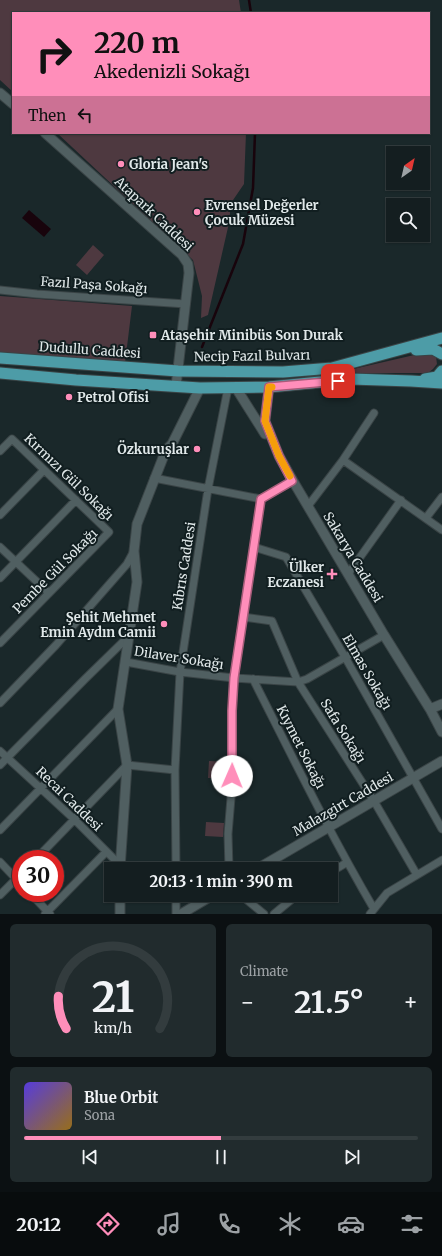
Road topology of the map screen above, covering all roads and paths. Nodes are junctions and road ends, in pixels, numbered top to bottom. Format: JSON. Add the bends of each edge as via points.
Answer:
{"nodes":[{"id":1,"x":0,"y":93,"type":"edge"},
{"id":2,"x":12,"y":103,"type":"edge"},
{"id":3,"x":47,"y":134,"type":"edge"},
{"id":4,"x":0,"y":290,"type":"edge"},
{"id":5,"x":186,"y":304,"type":"junction"},
{"id":6,"x":442,"y":338,"type":"edge"},
{"id":7,"x":397,"y":351,"type":"junction"},
{"id":8,"x":442,"y":354,"type":"edge"},
{"id":9,"x":0,"y":358,"type":"edge"},
{"id":10,"x":178,"y":371,"type":"junction"},
{"id":11,"x":442,"y":371,"type":"edge"},
{"id":12,"x":0,"y":373,"type":"edge"},
{"id":13,"x":411,"y":381,"type":"junction"},
{"id":14,"x":442,"y":383,"type":"edge"},
{"id":15,"x":176,"y":386,"type":"junction"},
{"id":16,"x":269,"y":387,"type":"junction"},
{"id":17,"x":200,"y":388,"type":"junction"},
{"id":18,"x":232,"y":388,"type":"junction"},
{"id":19,"x":374,"y":413,"type":"dead end"},
{"id":20,"x":0,"y":451,"type":"edge"},
{"id":21,"x":279,"y":456,"type":"junction"},
{"id":22,"x":343,"y":460,"type":"junction"},
{"id":23,"x":44,"y":470,"type":"junction"},
{"id":24,"x":154,"y":478,"type":"junction"},
{"id":25,"x":292,"y":481,"type":"junction"},
{"id":26,"x":208,"y":489,"type":"junction"},
{"id":27,"x":442,"y":497,"type":"edge"},
{"id":28,"x":261,"y":499,"type":"junction"},
{"id":29,"x":76,"y":500,"type":"junction"},
{"id":30,"x":401,"y":500,"type":"junction"},
{"id":31,"x":308,"y":506,"type":"junction"},
{"id":32,"x":0,"y":515,"type":"edge"},
{"id":33,"x":426,"y":518,"type":"junction"},
{"id":34,"x":442,"y":530,"type":"edge"},
{"id":35,"x":109,"y":532,"type":"joint"},
{"id":36,"x":0,"y":547,"type":"edge"},
{"id":37,"x":254,"y":547,"type":"junction"},
{"id":38,"x":134,"y":551,"type":"junction"},
{"id":39,"x":16,"y":562,"type":"junction"},
{"id":40,"x":348,"y":574,"type":"junction"},
{"id":41,"x":0,"y":578,"type":"edge"},
{"id":42,"x":49,"y":593,"type":"junction"},
{"id":43,"x":243,"y":617,"type":"junction"},
{"id":44,"x":384,"y":635,"type":"junction"},
{"id":45,"x":129,"y":636,"type":"junction"},
{"id":46,"x":0,"y":643,"type":"edge"},
{"id":47,"x":345,"y":657,"type":"junction"},
{"id":48,"x":126,"y":662,"type":"junction"},
{"id":49,"x":180,"y":672,"type":"junction"},
{"id":50,"x":234,"y":678,"type":"junction"},
{"id":51,"x":253,"y":679,"type":"junction"},
{"id":52,"x":298,"y":682,"type":"junction"},
{"id":53,"x":0,"y":703,"type":"edge"},
{"id":54,"x":442,"y":704,"type":"edge"},
{"id":55,"x":118,"y":709,"type":"junction"},
{"id":56,"x":430,"y":709,"type":"junction"},
{"id":57,"x":438,"y":717,"type":"edge"},
{"id":58,"x":442,"y":732,"type":"edge"},
{"id":59,"x":0,"y":751,"type":"edge"},
{"id":60,"x":7,"y":758,"type":"junction"},
{"id":61,"x":442,"y":761,"type":"edge"},
{"id":62,"x":127,"y":765,"type":"junction"},
{"id":63,"x":0,"y":766,"type":"edge"},
{"id":64,"x":176,"y":770,"type":"junction"},
{"id":65,"x":414,"y":778,"type":"junction"},
{"id":66,"x":40,"y":788,"type":"junction"},
{"id":67,"x":374,"y":801,"type":"junction"},
{"id":68,"x":75,"y":820,"type":"junction"},
{"id":69,"x":328,"y":828,"type":"junction"},
{"id":70,"x":442,"y":829,"type":"edge"},
{"id":71,"x":0,"y":830,"type":"edge"},
{"id":72,"x":45,"y":850,"type":"edge"},
{"id":73,"x":106,"y":852,"type":"junction"},
{"id":74,"x":442,"y":860,"type":"edge"},
{"id":75,"x":0,"y":862,"type":"edge"},
{"id":76,"x":115,"y":862,"type":"edge"},
{"id":77,"x":120,"y":862,"type":"edge"},
{"id":78,"x":176,"y":862,"type":"edge"},
{"id":79,"x":229,"y":862,"type":"edge"},
{"id":80,"x":269,"y":862,"type":"edge"},
{"id":81,"x":346,"y":863,"type":"junction"},
{"id":82,"x":338,"y":868,"type":"edge"},
{"id":83,"x":12,"y":873,"type":"edge"},
{"id":84,"x":417,"y":875,"type":"junction"},
{"id":85,"x":12,"y":885,"type":"edge"},
{"id":86,"x":0,"y":895,"type":"edge"},
{"id":87,"x":38,"y":902,"type":"edge"},
{"id":88,"x":120,"y":902,"type":"edge"},
{"id":89,"x":176,"y":902,"type":"edge"},
{"id":90,"x":201,"y":902,"type":"edge"},
{"id":91,"x":249,"y":902,"type":"edge"},
{"id":92,"x":288,"y":902,"type":"edge"},
{"id":93,"x":372,"y":912,"type":"edge"},
{"id":94,"x":48,"y":913,"type":"edge"},
{"id":95,"x":120,"y":914,"type":"edge"},
{"id":96,"x":176,"y":914,"type":"edge"},
{"id":97,"x":181,"y":914,"type":"edge"},
{"id":98,"x":264,"y":914,"type":"edge"},
{"id":99,"x":274,"y":914,"type":"edge"}],
"edges":[{"from":1,"to":2,"type":"street"},
{"from":3,"to":5,"type":"street","name":"Atapark Caddesi","via":[[182,255],[188,264],[189,273]]},
{"from":4,"to":5,"type":"street","name":"Fazıl Paşa Sokağı"},
{"from":5,"to":10,"type":"street","name":"Atapark Caddesi"},
{"from":6,"to":7,"type":"main road","name":"Necip Fazıl Bulvarı"},
{"from":7,"to":8,"type":"main road","via":[[433,349]]},
{"from":7,"to":10,"type":"main road","name":"Necip Fazıl Bulvarı","via":[[332,368],[283,372]]},
{"from":9,"to":10,"type":"main road","name":"Dudullu Caddesi"},
{"from":10,"to":15,"type":"street","name":"Atapark Caddesi"},
{"from":11,"to":13,"type":"main road","via":[[437,377]]},
{"from":12,"to":15,"type":"main road"},
{"from":13,"to":14,"type":"main road"},
{"from":13,"to":16,"type":"main road","via":[[351,379]]},
{"from":15,"to":17,"type":"main road"},
{"from":16,"to":18,"type":"main road"},
{"from":16,"to":21,"type":"street","name":"Sakarya Caddesi","via":[[265,421]]},
{"from":17,"to":18,"type":"main road"},
{"from":17,"to":24,"type":"street","via":[[172,444],[166,450]]},
{"from":18,"to":21,"type":"street"},
{"from":18,"to":26,"type":"street","name":"Kıbrıs Caddesi"},
{"from":19,"to":22,"type":"street"},
{"from":20,"to":23,"type":"street","name":"Kırmızı Gül Sokağı","via":[[12,439]]},
{"from":21,"to":25,"type":"street","name":"Sakarya Caddesi"},
{"from":22,"to":30,"type":"street"},
{"from":22,"to":31,"type":"street"},
{"from":23,"to":29,"type":"street","name":"Kırmızı Gül Sokağı"},
{"from":23,"to":32,"type":"street"},
{"from":24,"to":26,"type":"street"},
{"from":24,"to":38,"type":"street","via":[[137,524]]},
{"from":25,"to":28,"type":"street"},
{"from":25,"to":31,"type":"street","name":"Sakarya Caddesi"},
{"from":26,"to":28,"type":"street"},
{"from":26,"to":49,"type":"street","name":"Kıbrıs Caddesi"},
{"from":27,"to":33,"type":"street"},
{"from":28,"to":37,"type":"street"},
{"from":29,"to":35,"type":"street","name":"Kırmızı Gül Sokağı"},
{"from":29,"to":39,"type":"street"},
{"from":30,"to":33,"type":"street"},
{"from":30,"to":40,"type":"street"},
{"from":31,"to":40,"type":"street","name":"Sakarya Caddesi"},
{"from":33,"to":34,"type":"street"},
{"from":35,"to":42,"type":"street","name":"Pembe Gül Sokağı"},
{"from":36,"to":39,"type":"street"},
{"from":37,"to":43,"type":"street"},
{"from":37,"to":47,"type":"street","name":"Elmas Sokağı","via":[[286,557]]},
{"from":38,"to":45,"type":"street","via":[[137,582]]},
{"from":38,"to":53,"type":"street","via":[[127,564],[56,645]]},
{"from":39,"to":41,"type":"street"},
{"from":39,"to":42,"type":"street"},
{"from":40,"to":44,"type":"street","name":"Sakarya Caddesi"},
{"from":42,"to":46,"type":"street","name":"Pembe Gül Sokağı"},
{"from":43,"to":50,"type":"street"},
{"from":43,"to":52,"type":"street","name":"Safa Sokağı","via":[[272,621]]},
{"from":44,"to":47,"type":"street","name":"Dilaver Sokağı"},
{"from":44,"to":56,"type":"street","name":"Sakarya Caddesi"},
{"from":45,"to":48,"type":"street"},
{"from":45,"to":60,"type":"street","name":"Dilaver Sokağı"},
{"from":47,"to":52,"type":"street","name":"Dilaver Sokağı"},
{"from":47,"to":65,"type":"street","name":"Elmas Sokağı"},
{"from":48,"to":49,"type":"street","name":"Dilaver Sokağı"},
{"from":48,"to":55,"type":"street"},
{"from":49,"to":50,"type":"street","name":"Dilaver Sokağı"},
{"from":49,"to":64,"type":"street","name":"Kıbrıs Caddesi"},
{"from":50,"to":51,"type":"street","name":"Dilaver Sokağı"},
{"from":50,"to":79,"type":"street"},
{"from":51,"to":52,"type":"street","name":"Dilaver Sokağı"},
{"from":51,"to":69,"type":"street","name":"Kıymet Sokağı"},
{"from":52,"to":67,"type":"street","name":"Safa Sokağı"},
{"from":54,"to":56,"type":"street"},
{"from":55,"to":62,"type":"street"},
{"from":55,"to":66,"type":"street"},
{"from":56,"to":57,"type":"street","name":"Sakarya Caddesi"},
{"from":57,"to":58,"type":"street","name":"Sakarya Caddesi"},
{"from":59,"to":60,"type":"street","name":"Recai Caddesi"},
{"from":60,"to":63,"type":"street","name":"Dilaver Sokağı"},
{"from":60,"to":66,"type":"street","name":"Recai Caddesi"},
{"from":61,"to":65,"type":"street","name":"Malazgirt Caddesi"},
{"from":62,"to":64,"type":"street"},
{"from":62,"to":68,"type":"street"},
{"from":62,"to":77,"type":"street"},
{"from":64,"to":78,"type":"street","name":"Kıbrıs Caddesi"},
{"from":65,"to":67,"type":"street","name":"Malazgirt Caddesi"},
{"from":65,"to":70,"type":"street","name":"Elmas Sokağı"},
{"from":66,"to":68,"type":"street","name":"Recai Caddesi"},
{"from":66,"to":71,"type":"street"},
{"from":67,"to":69,"type":"street","name":"Malazgirt Caddesi"},
{"from":67,"to":84,"type":"street","name":"Safa Sokağı"},
{"from":68,"to":72,"type":"street"},
{"from":68,"to":73,"type":"street","name":"Recai Caddesi"},
{"from":69,"to":80,"type":"street","name":"Malazgirt Caddesi"},
{"from":69,"to":81,"type":"street","name":"Kıymet Sokağı"},
{"from":73,"to":76,"type":"street","name":"Recai Caddesi"},
{"from":73,"to":94,"type":"street"},
{"from":74,"to":84,"type":"street"},
{"from":75,"to":83,"type":"street"},
{"from":81,"to":82,"type":"street"},
{"from":81,"to":93,"type":"street","name":"Kıymet Sokağı"},
{"from":84,"to":93,"type":"street","via":[[388,894]]},
{"from":85,"to":86,"type":"street"},
{"from":87,"to":94,"type":"street"},
{"from":88,"to":95,"type":"street"},
{"from":89,"to":96,"type":"street"},
{"from":90,"to":97,"type":"street"},
{"from":91,"to":98,"type":"street"},
{"from":92,"to":99,"type":"street"}]}
